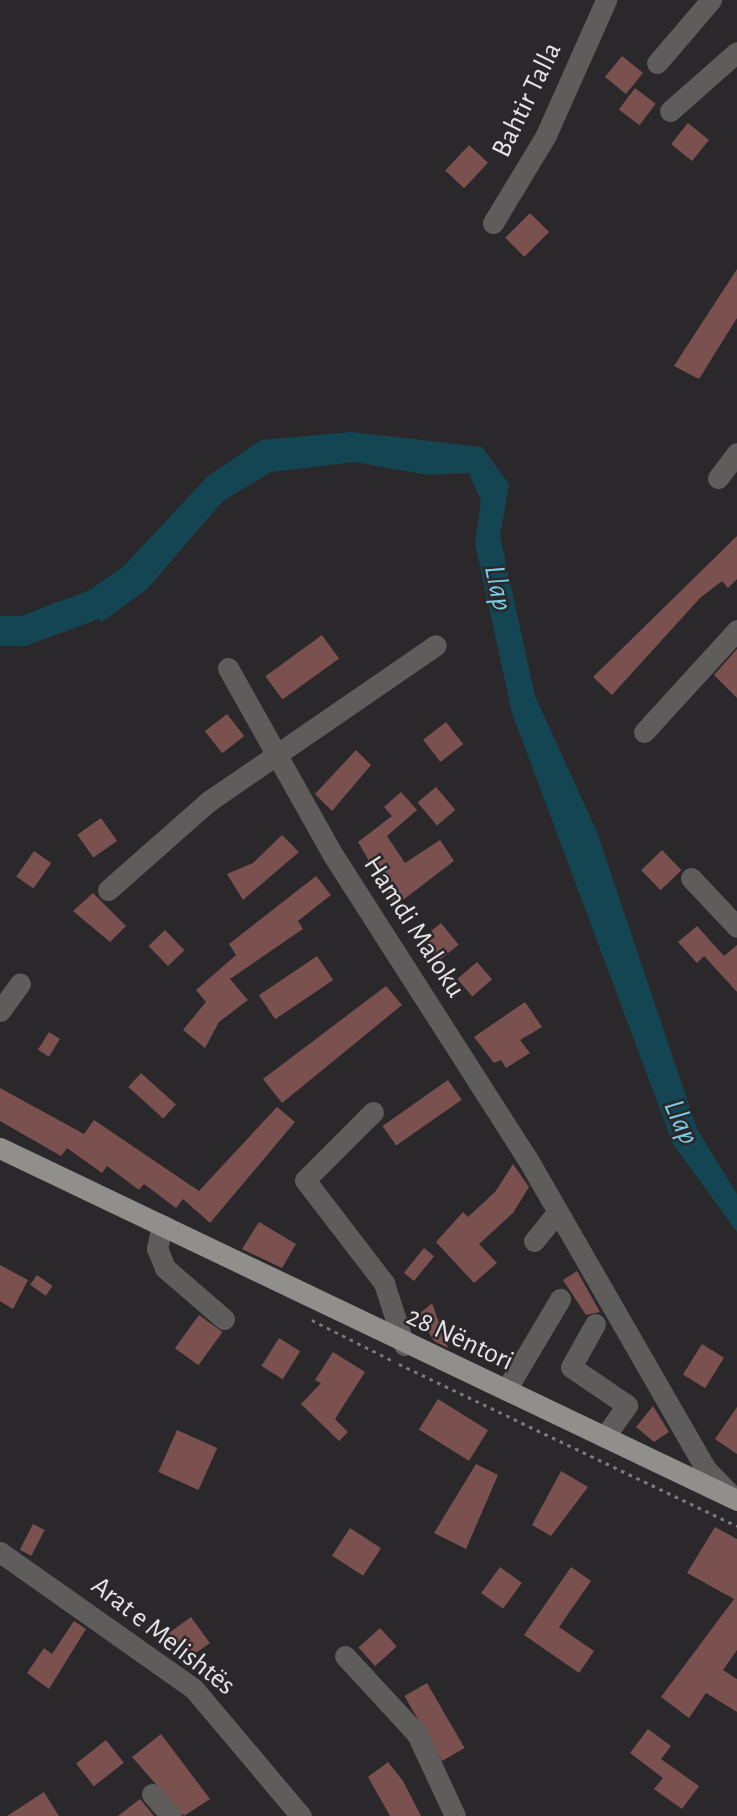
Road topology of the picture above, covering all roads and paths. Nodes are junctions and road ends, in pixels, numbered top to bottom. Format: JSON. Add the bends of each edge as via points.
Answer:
{"nodes":[{"id":1,"x":606,"y":0,"type":"edge"},
{"id":2,"x":711,"y":0,"type":"edge"},
{"id":3,"x":737,"y":52,"type":"edge"},
{"id":4,"x":657,"y":63,"type":"dead end"},
{"id":5,"x":670,"y":111,"type":"dead end"},
{"id":6,"x":493,"y":223,"type":"dead end"},
{"id":7,"x":737,"y":453,"type":"edge"},
{"id":8,"x":719,"y":478,"type":"dead end"},
{"id":9,"x":737,"y":630,"type":"edge"},
{"id":10,"x":436,"y":645,"type":"dead end"},
{"id":11,"x":228,"y":668,"type":"dead end"},
{"id":12,"x":644,"y":732,"type":"dead end"},
{"id":13,"x":276,"y":754,"type":"junction"},
{"id":14,"x":691,"y":878,"type":"dead end"},
{"id":15,"x":108,"y":890,"type":"dead end"},
{"id":16,"x":737,"y":927,"type":"edge"},
{"id":17,"x":20,"y":983,"type":"dead end"},
{"id":18,"x":0,"y":1012,"type":"edge"},
{"id":19,"x":373,"y":1112,"type":"dead end"},
{"id":20,"x":0,"y":1148,"type":"edge"},
{"id":21,"x":555,"y":1215,"type":"junction"},
{"id":22,"x":162,"y":1225,"type":"junction"},
{"id":23,"x":534,"y":1241,"type":"dead end"},
{"id":24,"x":560,"y":1299,"type":"dead end"},
{"id":25,"x":307,"y":1317,"type":"dead end"},
{"id":26,"x":225,"y":1319,"type":"dead end"},
{"id":27,"x":595,"y":1324,"type":"dead end"},
{"id":28,"x":404,"y":1345,"type":"junction"},
{"id":29,"x":506,"y":1391,"type":"junction"},
{"id":30,"x":605,"y":1437,"type":"junction"},
{"id":31,"x":737,"y":1500,"type":"edge"},
{"id":32,"x":737,"y":1526,"type":"edge"},
{"id":33,"x":0,"y":1552,"type":"edge"},
{"id":34,"x":345,"y":1656,"type":"dead end"},
{"id":35,"x":152,"y":1794,"type":"dead end"},
{"id":36,"x":171,"y":1816,"type":"edge"},
{"id":37,"x":301,"y":1816,"type":"edge"},
{"id":38,"x":455,"y":1816,"type":"edge"}],
"edges":[{"from":1,"to":6,"type":"street","name":"Bahtir Talla","via":[[546,135]]},
{"from":2,"to":4,"type":"street"},
{"from":3,"to":5,"type":"street"},
{"from":7,"to":8,"type":"street"},
{"from":9,"to":12,"type":"street"},
{"from":10,"to":13,"type":"street"},
{"from":11,"to":13,"type":"street","name":"Hamdi Maloku"},
{"from":13,"to":15,"type":"street","via":[[209,802]]},
{"from":13,"to":21,"type":"street","name":"Hamdi Maloku","via":[[332,855],[527,1158]]},
{"from":14,"to":16,"type":"street"},
{"from":17,"to":18,"type":"street"},
{"from":19,"to":28,"type":"street","via":[[304,1180],[384,1283]]},
{"from":20,"to":22,"type":"main road","name":"28 Nëntori"},
{"from":21,"to":23,"type":"street"},
{"from":21,"to":31,"type":"street","name":"Hamdi Maloku","via":[[705,1468]]},
{"from":22,"to":26,"type":"street","via":[[157,1248],[165,1268]]},
{"from":22,"to":28,"type":"main road","name":"28 Nëntori"},
{"from":24,"to":29,"type":"street"},
{"from":25,"to":32,"type":"path"},
{"from":27,"to":30,"type":"street","via":[[571,1367],[627,1405]]},
{"from":28,"to":29,"type":"main road","name":"28 Nëntori"},
{"from":29,"to":30,"type":"main road","name":"28 Nëntori"},
{"from":30,"to":31,"type":"main road","name":"28 Nëntori"},
{"from":33,"to":37,"type":"street","name":"Arat e Melishtës","via":[[194,1689]]},
{"from":34,"to":38,"type":"street","via":[[417,1734]]},
{"from":35,"to":36,"type":"street"}]}
